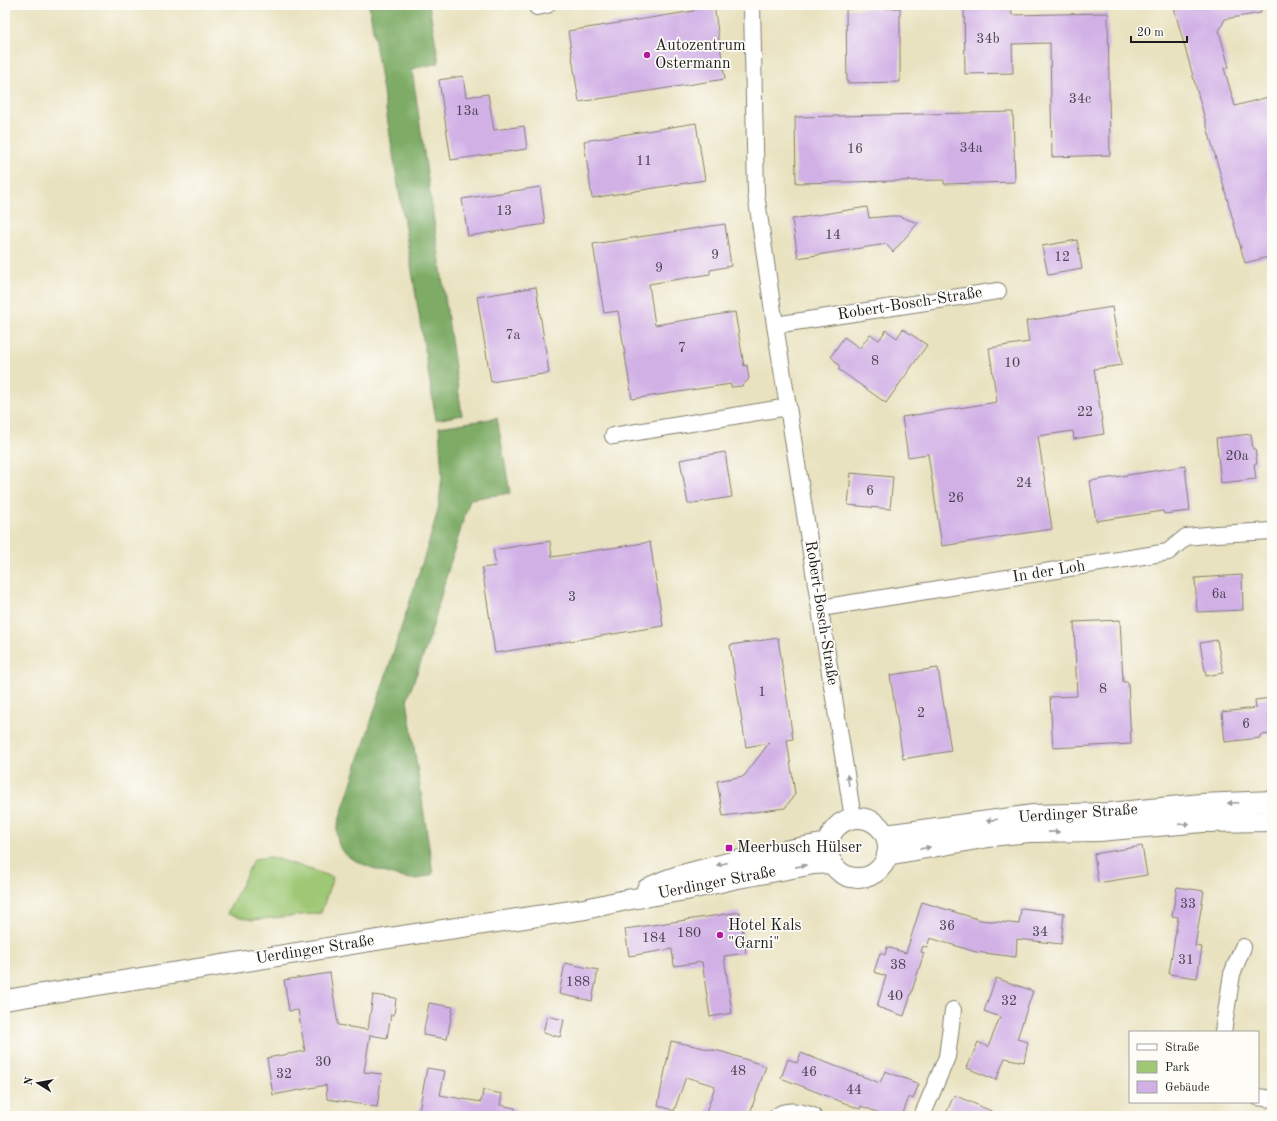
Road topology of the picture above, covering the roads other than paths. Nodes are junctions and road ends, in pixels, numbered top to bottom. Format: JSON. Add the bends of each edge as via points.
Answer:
{"nodes":[{"id":1,"x":752,"y":5,"type":"edge"},
{"id":2,"x":998,"y":291,"type":"dead end"},
{"id":3,"x":775,"y":325,"type":"junction"},
{"id":4,"x":788,"y":407,"type":"junction"},
{"id":5,"x":613,"y":436,"type":"dead end"},
{"id":6,"x":1272,"y":531,"type":"edge"},
{"id":7,"x":821,"y":608,"type":"junction"},
{"id":8,"x":1272,"y":801,"type":"edge"},
{"id":9,"x":854,"y":818,"type":"junction"},
{"id":10,"x":1272,"y":821,"type":"edge"},
{"id":11,"x":885,"y":835,"type":"junction"},
{"id":12,"x":828,"y":843,"type":"junction"},
{"id":13,"x":887,"y":855,"type":"junction"},
{"id":14,"x":832,"y":863,"type":"junction"},
{"id":15,"x":626,"y":900,"type":"junction"},
{"id":16,"x":1242,"y":947,"type":"dead end"},
{"id":17,"x":5,"y":1000,"type":"edge"},
{"id":18,"x":953,"y":1010,"type":"dead end"},
{"id":19,"x":1223,"y":1031,"type":"edge"},
{"id":20,"x":1259,"y":1097,"type":"edge"},
{"id":21,"x":1272,"y":1099,"type":"edge"},
{"id":22,"x":777,"y":1116,"type":"edge"},
{"id":23,"x":813,"y":1116,"type":"edge"},
{"id":24,"x":922,"y":1116,"type":"edge"}],
"edges":[{"from":1,"to":3,"type":"street","name":"Robert-Bosch-Straße","via":[[756,194]]},
{"from":2,"to":3,"type":"street","name":"Robert-Bosch-Straße"},
{"from":3,"to":4,"type":"street","name":"Robert-Bosch-Straße"},
{"from":4,"to":5,"type":"street"},
{"from":4,"to":7,"type":"street","name":"Robert-Bosch-Straße"},
{"from":6,"to":7,"type":"street","name":"In der Loh","via":[[1186,537],[1168,552]]},
{"from":9,"to":7,"type":"street","name":"Robert-Bosch-Straße","one_way":true},
{"from":8,"to":11,"type":"street","name":"Uerdinger Straße","one_way":true,"via":[[1201,804],[1110,813],[1033,815]]},
{"from":9,"to":11,"type":"street","via":[[872,821]]},
{"from":9,"to":12,"type":"street","via":[[842,823],[833,831]]},
{"from":13,"to":10,"type":"street","name":"Uerdinger Straße","one_way":true,"via":[[1028,832],[1098,831],[1203,822]]},
{"from":11,"to":13,"type":"street"},
{"from":12,"to":14,"type":"street"},
{"from":12,"to":15,"type":"street","name":"Uerdinger Straße","one_way":true,"via":[[692,872],[658,883]]},
{"from":13,"to":14,"type":"street","via":[[878,870],[862,878],[845,875]]},
{"from":15,"to":14,"type":"street","name":"Uerdinger Straße","one_way":true,"via":[[814,864]]},
{"from":15,"to":17,"type":"street","name":"Uerdinger Straße","via":[[577,910]]},
{"from":16,"to":19,"type":"street","via":[[1232,974]]},
{"from":18,"to":24,"type":"street","via":[[947,1057]]},
{"from":20,"to":21,"type":"street"},
{"from":22,"to":23,"type":"street","via":[[790,1111]]}]}
